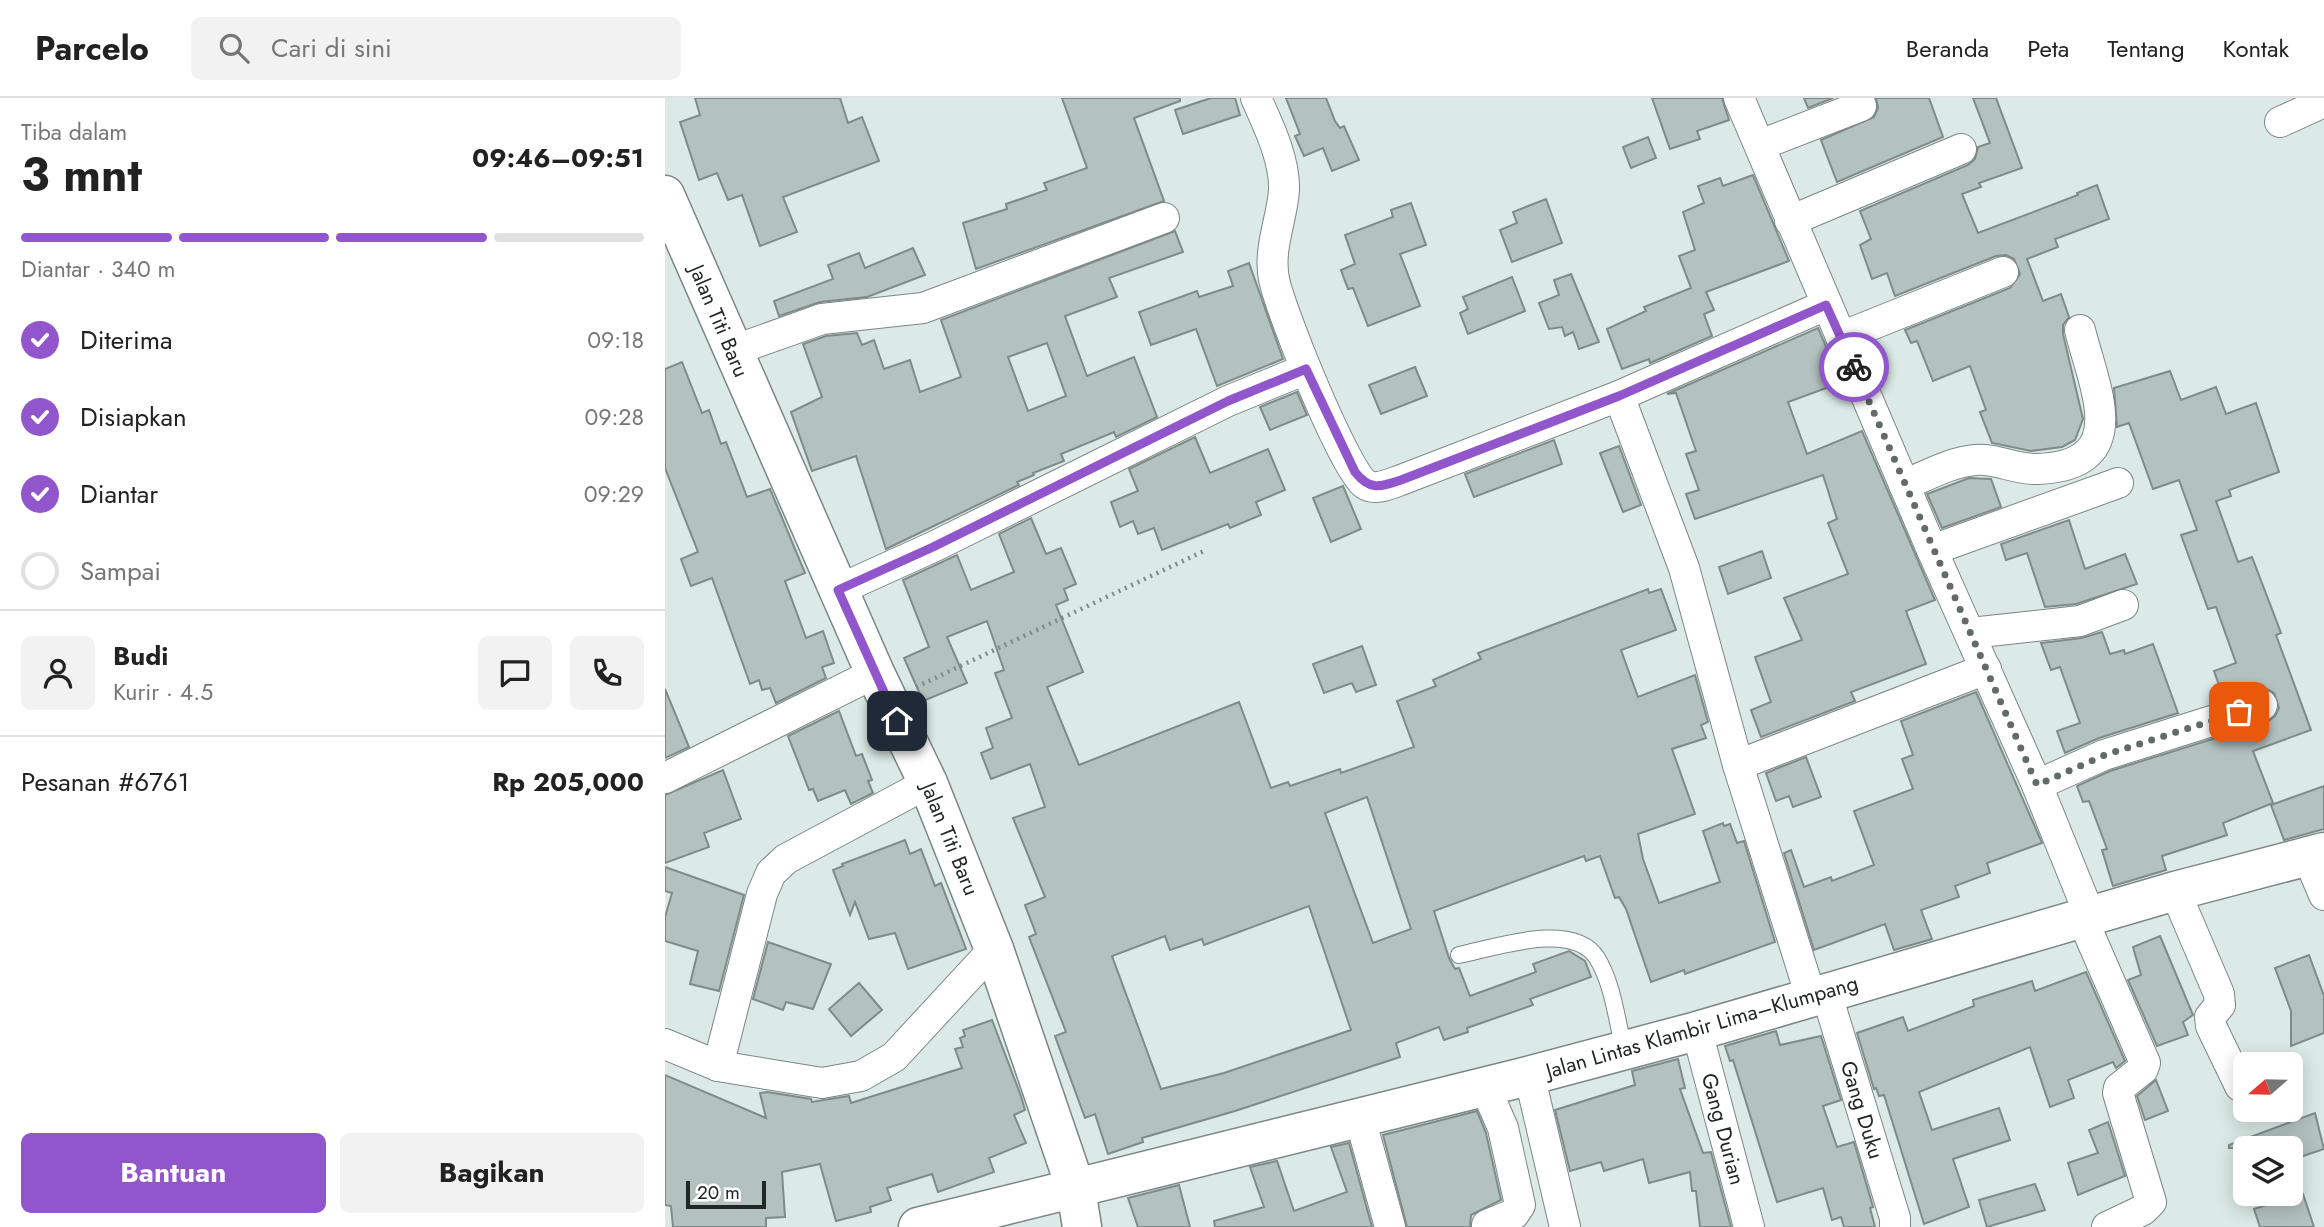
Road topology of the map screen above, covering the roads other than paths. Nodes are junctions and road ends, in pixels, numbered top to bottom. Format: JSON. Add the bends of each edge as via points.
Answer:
{"nodes":[{"id":1,"x":1256,"y":98,"type":"edge"},
{"id":2,"x":1739,"y":98,"type":"edge"},
{"id":3,"x":2324,"y":102,"type":"edge"},
{"id":4,"x":1861,"y":106,"type":"dead end"},
{"id":5,"x":2280,"y":122,"type":"dead end"},
{"id":6,"x":1760,"y":145,"type":"junction"},
{"id":7,"x":1961,"y":149,"type":"dead end"},
{"id":8,"x":665,"y":195,"type":"edge"},
{"id":9,"x":1164,"y":218,"type":"dead end"},
{"id":10,"x":1790,"y":221,"type":"junction"},
{"id":11,"x":2003,"y":272,"type":"dead end"},
{"id":12,"x":1826,"y":305,"type":"junction"},
{"id":13,"x":2080,"y":330,"type":"dead end"},
{"id":14,"x":1841,"y":337,"type":"junction"},
{"id":15,"x":732,"y":351,"type":"junction"},
{"id":16,"x":1306,"y":369,"type":"junction"},
{"id":17,"x":1619,"y":396,"type":"junction"},
{"id":18,"x":2118,"y":483,"type":"dead end"},
{"id":19,"x":1904,"y":485,"type":"junction"},
{"id":20,"x":1932,"y":550,"type":"junction"},
{"id":21,"x":838,"y":590,"type":"junction"},
{"id":22,"x":2123,"y":606,"type":"dead end"},
{"id":23,"x":1971,"y":633,"type":"junction"},
{"id":24,"x":1986,"y":669,"type":"junction"},
{"id":25,"x":881,"y":687,"type":"junction"},
{"id":26,"x":2262,"y":705,"type":"dead end"},
{"id":27,"x":1738,"y":765,"type":"junction"},
{"id":28,"x":665,"y":778,"type":"edge"},
{"id":29,"x":928,"y":783,"type":"junction"},
{"id":30,"x":2037,"y":785,"type":"junction"},
{"id":31,"x":2316,"y":854,"type":"edge"},
{"id":32,"x":2175,"y":891,"type":"junction"},
{"id":33,"x":2324,"y":895,"type":"edge"},
{"id":34,"x":2086,"y":917,"type":"junction"},
{"id":35,"x":994,"y":949,"type":"junction"},
{"id":36,"x":1459,"y":955,"type":"dead end"},
{"id":37,"x":1818,"y":995,"type":"junction"},
{"id":38,"x":1697,"y":1031,"type":"junction"},
{"id":39,"x":665,"y":1044,"type":"edge"},
{"id":40,"x":1624,"y":1050,"type":"junction"},
{"id":41,"x":718,"y":1066,"type":"junction"},
{"id":42,"x":2233,"y":1072,"type":"edge"},
{"id":43,"x":1502,"y":1083,"type":"junction"},
{"id":44,"x":1360,"y":1118,"type":"junction"},
{"id":45,"x":1076,"y":1189,"type":"junction"},
{"id":46,"x":1487,"y":1225,"type":"dead end"},
{"id":47,"x":918,"y":1227,"type":"edge"},
{"id":48,"x":1082,"y":1227,"type":"edge"},
{"id":49,"x":1391,"y":1227,"type":"edge"},
{"id":50,"x":1565,"y":1227,"type":"edge"},
{"id":51,"x":1749,"y":1227,"type":"edge"},
{"id":52,"x":1895,"y":1227,"type":"edge"},
{"id":53,"x":2107,"y":1227,"type":"edge"}],
"edges":[{"from":1,"to":16,"type":"street","via":[[1281,162],[1284,187],[1273,248],[1274,279]]},
{"from":2,"to":6,"type":"street"},
{"from":3,"to":5,"type":"street"},
{"from":4,"to":6,"type":"street"},
{"from":6,"to":10,"type":"street"},
{"from":7,"to":10,"type":"street"},
{"from":8,"to":15,"type":"main road","name":"Jalan Titi Baru"},
{"from":9,"to":15,"type":"street","via":[[923,308],[822,318]]},
{"from":10,"to":12,"type":"street"},
{"from":11,"to":14,"type":"street"},
{"from":12,"to":14,"type":"street"},
{"from":12,"to":17,"type":"street"},
{"from":13,"to":19,"type":"street","via":[[2103,422],[2095,445],[2075,459],[2041,469],[1979,459]]},
{"from":14,"to":19,"type":"street"},
{"from":15,"to":21,"type":"main road","name":"Jalan Titi Baru"},
{"from":16,"to":17,"type":"street","via":[[1355,472],[1372,487]]},
{"from":16,"to":21,"type":"street","via":[[1228,401]]},
{"from":17,"to":27,"type":"street","name":"Gang Duku","via":[[1684,568]]},
{"from":18,"to":20,"type":"street"},
{"from":19,"to":20,"type":"street"},
{"from":20,"to":23,"type":"street"},
{"from":21,"to":25,"type":"main road","name":"Jalan Titi Baru"},
{"from":22,"to":23,"type":"street","via":[[2080,621]]},
{"from":23,"to":24,"type":"street"},
{"from":24,"to":27,"type":"street"},
{"from":24,"to":30,"type":"street"},
{"from":25,"to":28,"type":"street"},
{"from":25,"to":29,"type":"main road","name":"Jalan Titi Baru"},
{"from":26,"to":30,"type":"street","via":[[2105,755]]},
{"from":27,"to":37,"type":"street","name":"Gang Duku"},
{"from":29,"to":35,"type":"main road","name":"Jalan Titi Baru"},
{"from":29,"to":41,"type":"street","via":[[786,859],[771,873]]},
{"from":30,"to":34,"type":"street"},
{"from":31,"to":32,"type":"main road","name":"Jalan Lintas Klambir Lima–Klumpang"},
{"from":31,"to":33,"type":"street"},
{"from":32,"to":34,"type":"main road","name":"Jalan Lintas Klambir Lima–Klumpang"},
{"from":32,"to":42,"type":"street","via":[[2219,994],[2220,1005],[2210,1017],[2211,1026]]},
{"from":34,"to":37,"type":"main road","name":"Jalan Lintas Klambir Lima–Klumpang"},
{"from":34,"to":53,"type":"street","via":[[2145,1063],[2118,1094],[2151,1202]]},
{"from":35,"to":41,"type":"street","via":[[894,1057],[861,1076],[822,1083]]},
{"from":35,"to":45,"type":"main road","name":"Jalan Titi Baru"},
{"from":36,"to":40,"type":"lane","via":[[1552,937],[1587,947],[1606,978]]},
{"from":37,"to":38,"type":"main road","name":"Jalan Lintas Klambir Lima–Klumpang"},
{"from":37,"to":52,"type":"street","name":"Gang Duku"},
{"from":38,"to":40,"type":"main road","name":"Jalan Lintas Klambir Lima–Klumpang"},
{"from":38,"to":51,"type":"street","name":"Gang Durian"},
{"from":39,"to":41,"type":"street"},
{"from":40,"to":43,"type":"main road","name":"Jalan Lintas Klambir Lima–Klumpang"},
{"from":43,"to":44,"type":"main road","name":"Jalan Lintas Klambir Lima–Klumpang"},
{"from":43,"to":46,"type":"street","via":[[1503,1128],[1520,1205],[1514,1214]]},
{"from":43,"to":50,"type":"street","via":[[1532,1091]]},
{"from":44,"to":45,"type":"main road","name":"Jalan Lintas Klambir Lima–Klumpang"},
{"from":44,"to":49,"type":"street"},
{"from":45,"to":47,"type":"main road","name":"Jalan Lintas Klambir Lima–Klumpang"},
{"from":45,"to":48,"type":"main road","name":"Jalan Titi Baru"}]}
